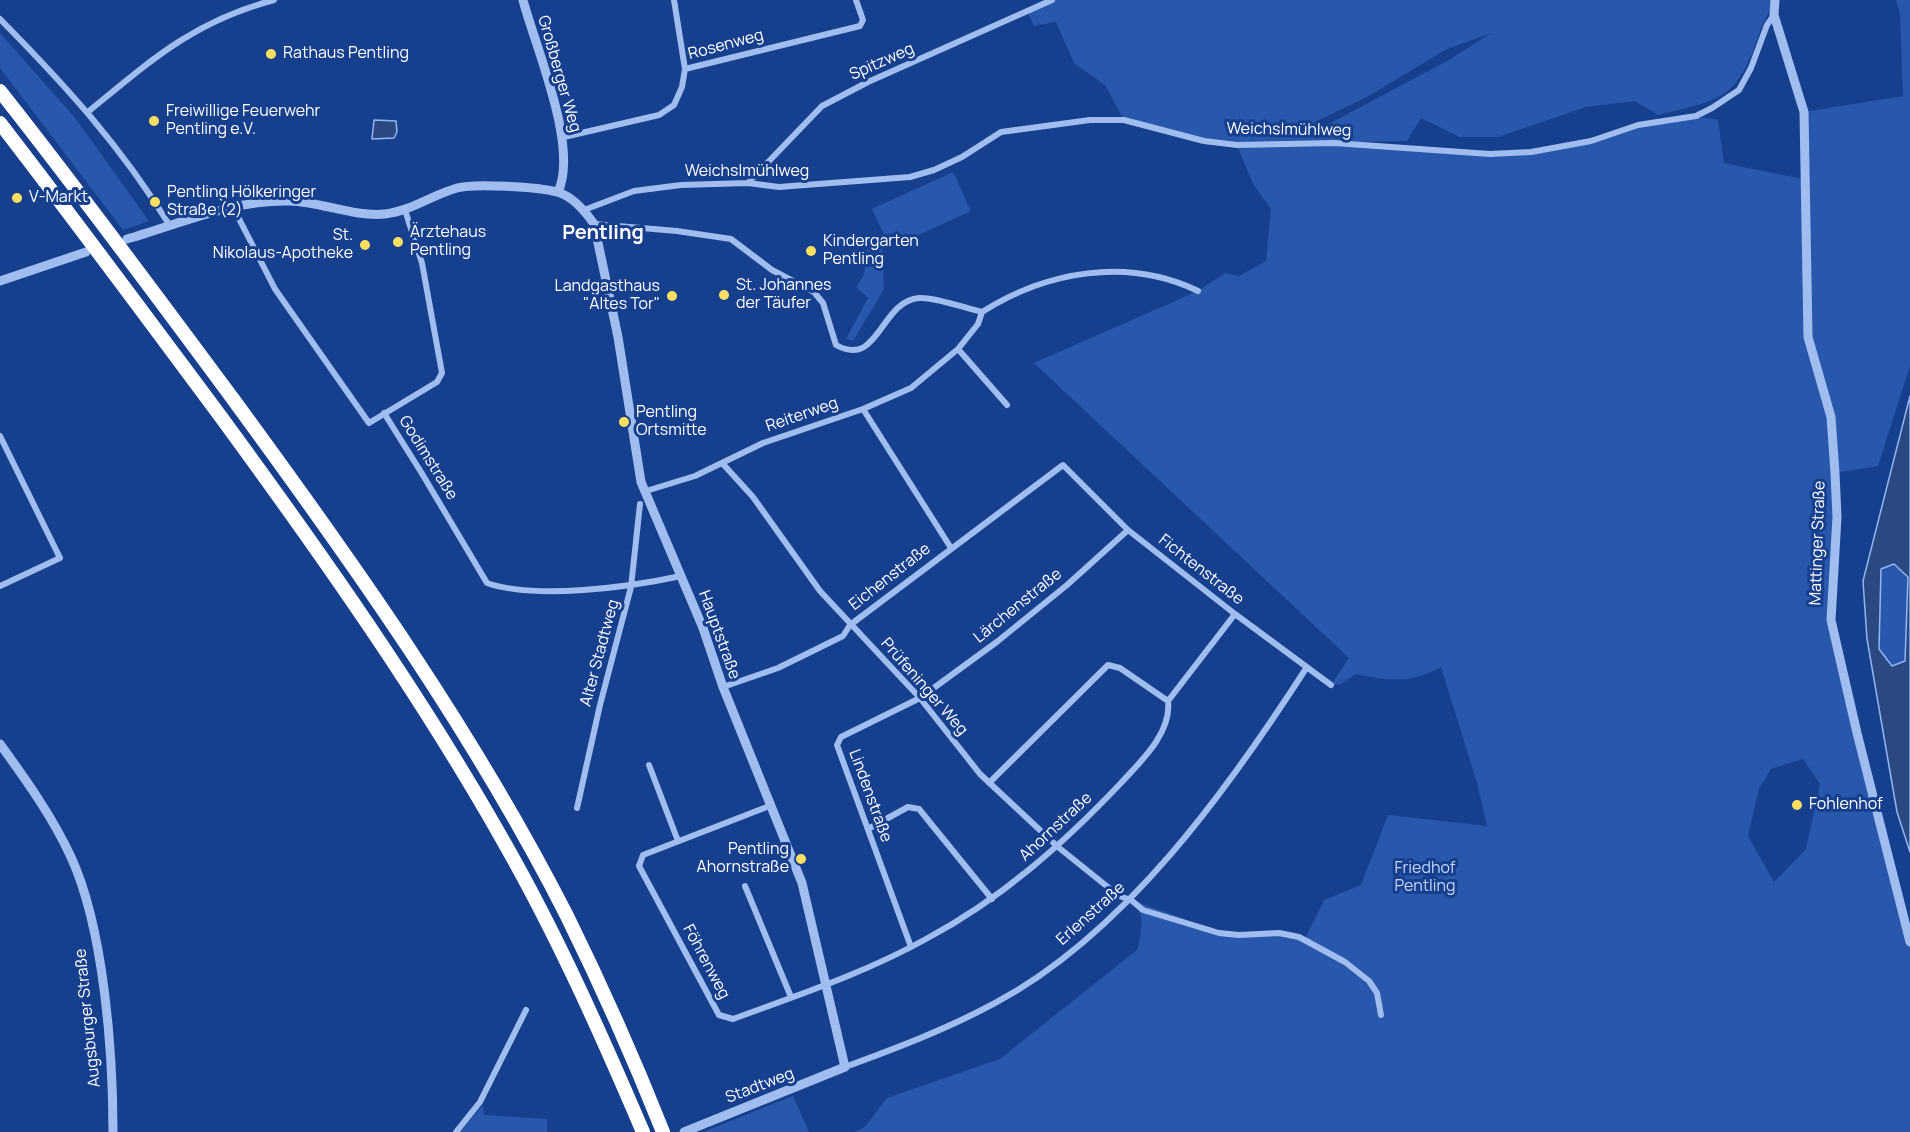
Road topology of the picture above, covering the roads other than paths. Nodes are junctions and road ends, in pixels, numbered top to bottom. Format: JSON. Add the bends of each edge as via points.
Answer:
{"nodes":[{"id":1,"x":274,"y":0,"type":"edge"},
{"id":2,"x":523,"y":0,"type":"edge"},
{"id":3,"x":674,"y":0,"type":"edge"},
{"id":4,"x":856,"y":0,"type":"edge"},
{"id":5,"x":1052,"y":0,"type":"edge"},
{"id":6,"x":1775,"y":0,"type":"edge"},
{"id":7,"x":1774,"y":15,"type":"junction"},
{"id":8,"x":0,"y":19,"type":"edge"},
{"id":9,"x":685,"y":69,"type":"junction"},
{"id":10,"x":0,"y":91,"type":"edge"},
{"id":11,"x":89,"y":111,"type":"junction"},
{"id":12,"x":0,"y":123,"type":"edge"},
{"id":13,"x":564,"y":138,"type":"junction"},
{"id":14,"x":748,"y":183,"type":"junction"},
{"id":15,"x":558,"y":192,"type":"junction"},
{"id":16,"x":233,"y":207,"type":"junction"},
{"id":17,"x":405,"y":210,"type":"junction"},
{"id":18,"x":584,"y":210,"type":"junction"},
{"id":19,"x":594,"y":224,"type":"junction"},
{"id":20,"x":170,"y":226,"type":"junction"},
{"id":21,"x":127,"y":239,"type":"dead end"},
{"id":22,"x":86,"y":252,"type":"dead end"},
{"id":23,"x":0,"y":281,"type":"edge"},
{"id":24,"x":1198,"y":291,"type":"dead end"},
{"id":25,"x":982,"y":312,"type":"junction"},
{"id":26,"x":958,"y":349,"type":"junction"},
{"id":27,"x":1006,"y":405,"type":"dead end"},
{"id":28,"x":863,"y":409,"type":"junction"},
{"id":29,"x":384,"y":413,"type":"junction"},
{"id":30,"x":0,"y":436,"type":"edge"},
{"id":31,"x":723,"y":464,"type":"junction"},
{"id":32,"x":1063,"y":465,"type":"joint"},
{"id":33,"x":646,"y":491,"type":"junction"},
{"id":34,"x":640,"y":504,"type":"dead end"},
{"id":35,"x":1128,"y":530,"type":"junction"},
{"id":36,"x":951,"y":548,"type":"junction"},
{"id":37,"x":681,"y":576,"type":"junction"},
{"id":38,"x":0,"y":586,"type":"edge"},
{"id":39,"x":631,"y":587,"type":"junction"},
{"id":40,"x":1235,"y":614,"type":"junction"},
{"id":41,"x":850,"y":625,"type":"junction"},
{"id":42,"x":1307,"y":667,"type":"junction"},
{"id":43,"x":1331,"y":685,"type":"dead end"},
{"id":44,"x":723,"y":687,"type":"junction"},
{"id":45,"x":920,"y":698,"type":"junction"},
{"id":46,"x":1168,"y":701,"type":"junction"},
{"id":47,"x":0,"y":744,"type":"edge"},
{"id":48,"x":649,"y":765,"type":"dead end"},
{"id":49,"x":989,"y":783,"type":"junction"},
{"id":50,"x":772,"y":805,"type":"junction"},
{"id":51,"x":577,"y":808,"type":"dead end"},
{"id":52,"x":868,"y":829,"type":"junction"},
{"id":53,"x":678,"y":841,"type":"junction"},
{"id":54,"x":1058,"y":847,"type":"junction"},
{"id":55,"x":744,"y":886,"type":"dead end"},
{"id":56,"x":992,"y":899,"type":"junction"},
{"id":57,"x":1131,"y":900,"type":"junction"},
{"id":58,"x":1910,"y":942,"type":"edge"},
{"id":59,"x":910,"y":947,"type":"junction"},
{"id":60,"x":826,"y":985,"type":"junction"},
{"id":61,"x":791,"y":997,"type":"junction"},
{"id":62,"x":526,"y":1010,"type":"dead end"},
{"id":63,"x":1381,"y":1015,"type":"dead end"},
{"id":64,"x":845,"y":1067,"type":"junction"},
{"id":65,"x":113,"y":1132,"type":"edge"},
{"id":66,"x":456,"y":1132,"type":"edge"},
{"id":67,"x":643,"y":1132,"type":"edge"},
{"id":68,"x":663,"y":1132,"type":"edge"},
{"id":69,"x":684,"y":1132,"type":"edge"}],
"edges":[{"from":1,"to":11,"type":"street","via":[[232,12],[175,42]]},
{"from":2,"to":13,"type":"street","name":"Großberger Weg"},
{"from":3,"to":9,"type":"street"},
{"from":4,"to":9,"type":"street","name":"Rosenweg","via":[[863,20],[860,26]]},
{"from":5,"to":14,"type":"street","name":"Spitzweg","via":[[822,106]]},
{"from":6,"to":7,"type":"street","name":"Mattinger Straße"},
{"from":7,"to":14,"type":"street","name":"Weichslmühlweg","via":[[1738,90],[1712,108],[1696,116],[1638,125],[1591,141],[1531,152],[1490,154],[1334,142],[1237,145],[1204,141],[1124,120],[1090,120],[1001,132],[962,157],[910,177],[780,187]]},
{"from":7,"to":58,"type":"street","name":"Mattinger Straße","via":[[1804,112],[1808,337],[1830,417],[1835,472],[1837,517],[1831,620]]},
{"from":8,"to":11,"type":"street"},
{"from":9,"to":13,"type":"street","name":"Rosenweg","via":[[674,105],[659,115]]},
{"from":10,"to":68,"type":"highway","via":[[313,509],[405,643],[483,768],[566,914],[618,1021]]},
{"from":11,"to":20,"type":"street"},
{"from":12,"to":67,"type":"highway","via":[[296,520],[429,717],[506,845],[552,933]]},
{"from":13,"to":15,"type":"street","name":"Großberger Weg","via":[[563,181]]},
{"from":14,"to":18,"type":"street","name":"Weichslmühlweg","via":[[634,191]]},
{"from":15,"to":17,"type":"street","via":[[459,187]]},
{"from":15,"to":18,"type":"street","name":"Hauptstraße"},
{"from":16,"to":17,"type":"street","via":[[292,201],[367,214]]},
{"from":16,"to":20,"type":"street"},
{"from":16,"to":29,"type":"street","name":"Godimstraße","via":[[275,289],[369,423]]},
{"from":17,"to":29,"type":"street","via":[[422,263],[442,373],[437,382]]},
{"from":18,"to":19,"type":"street","name":"Hauptstraße"},
{"from":19,"to":25,"type":"street","via":[[731,239],[772,270],[814,292],[823,303],[836,345],[846,350],[859,351],[906,301],[920,298]]},
{"from":19,"to":33,"type":"street","name":"Hauptstraße","via":[[618,338],[636,462]]},
{"from":20,"to":21,"type":"street"},
{"from":22,"to":23,"type":"street"},
{"from":24,"to":25,"type":"street","via":[[1149,274],[1093,272],[1066,275]]},
{"from":25,"to":26,"type":"street","name":"Reiterweg","via":[[978,324]]},
{"from":26,"to":27,"type":"street"},
{"from":26,"to":28,"type":"street","name":"Reiterweg","via":[[911,388]]},
{"from":28,"to":31,"type":"street","name":"Reiterweg","via":[[763,443]]},
{"from":28,"to":36,"type":"street"},
{"from":29,"to":39,"type":"street","name":"Godimstraße","via":[[487,583],[506,590]]},
{"from":30,"to":38,"type":"street","via":[[60,558]]},
{"from":31,"to":33,"type":"street","name":"Reiterweg"},
{"from":31,"to":41,"type":"street","name":"Prüfeninger Weg","via":[[753,497],[820,591]]},
{"from":32,"to":35,"type":"street","name":"Fichtenstraße"},
{"from":32,"to":36,"type":"street","name":"Eichenstraße"},
{"from":33,"to":37,"type":"street","name":"Hauptstraße"},
{"from":34,"to":39,"type":"street","name":"Alter Stadtweg"},
{"from":35,"to":40,"type":"street","name":"Fichtenstraße"},
{"from":35,"to":45,"type":"street","name":"Lärchenstraße","via":[[998,641]]},
{"from":36,"to":41,"type":"street","name":"Eichenstraße"},
{"from":37,"to":39,"type":"street","name":"Godimstraße"},
{"from":37,"to":44,"type":"street","name":"Hauptstraße"},
{"from":39,"to":51,"type":"street","name":"Alter Stadtweg"},
{"from":40,"to":42,"type":"street","name":"Fichtenstraße"},
{"from":40,"to":46,"type":"street","name":"Ahornstraße"},
{"from":41,"to":44,"type":"street","name":"Eichenstraße","via":[[843,636],[815,650]]},
{"from":41,"to":45,"type":"street","name":"Prüfeninger Weg"},
{"from":42,"to":43,"type":"street","name":"Fichtenstraße"},
{"from":42,"to":57,"type":"street","name":"Erlenstraße","via":[[1220,794]]},
{"from":44,"to":50,"type":"street","name":"Hauptstraße"},
{"from":45,"to":49,"type":"street","name":"Prüfeninger Weg"},
{"from":45,"to":52,"type":"street","name":"Lindenstraße","via":[[841,737],[837,745]]},
{"from":46,"to":49,"type":"street","via":[[1108,664]]},
{"from":46,"to":54,"type":"street","name":"Ahornstraße","via":[[1170,711],[1161,735],[1130,774]]},
{"from":47,"to":65,"type":"street","name":"Augsburger Straße","via":[[53,822],[83,893],[96,943],[105,1004]]},
{"from":48,"to":53,"type":"street"},
{"from":49,"to":54,"type":"street","name":"Prüfeninger Weg"},
{"from":50,"to":53,"type":"street","name":"Föhrenweg"},
{"from":50,"to":60,"type":"street","name":"Hauptstraße","via":[[802,883]]},
{"from":52,"to":56,"type":"street","via":[[908,807],[919,809]]},
{"from":52,"to":59,"type":"street","name":"Lindenstraße"},
{"from":53,"to":61,"type":"street","name":"Föhrenweg","via":[[643,855],[639,866],[719,1015],[734,1019]]},
{"from":54,"to":56,"type":"street","name":"Ahornstraße"},
{"from":54,"to":57,"type":"street","name":"Prüfeninger Weg","via":[[1119,896]]},
{"from":55,"to":61,"type":"street"},
{"from":56,"to":59,"type":"street","name":"Ahornstraße"},
{"from":57,"to":63,"type":"street","name":"Prüfeninger Weg","via":[[1143,910],[1219,933],[1299,937],[1346,962],[1369,981],[1377,993]]},
{"from":57,"to":64,"type":"street","name":"Erlenstraße","via":[[1064,957],[997,1002],[918,1041]]},
{"from":59,"to":60,"type":"street","name":"Ahornstraße"},
{"from":60,"to":61,"type":"street","name":"Föhrenweg"},
{"from":60,"to":64,"type":"street","name":"Hauptstraße"},
{"from":62,"to":66,"type":"street","via":[[480,1102]]},
{"from":64,"to":69,"type":"street","name":"Stadtweg"}]}
